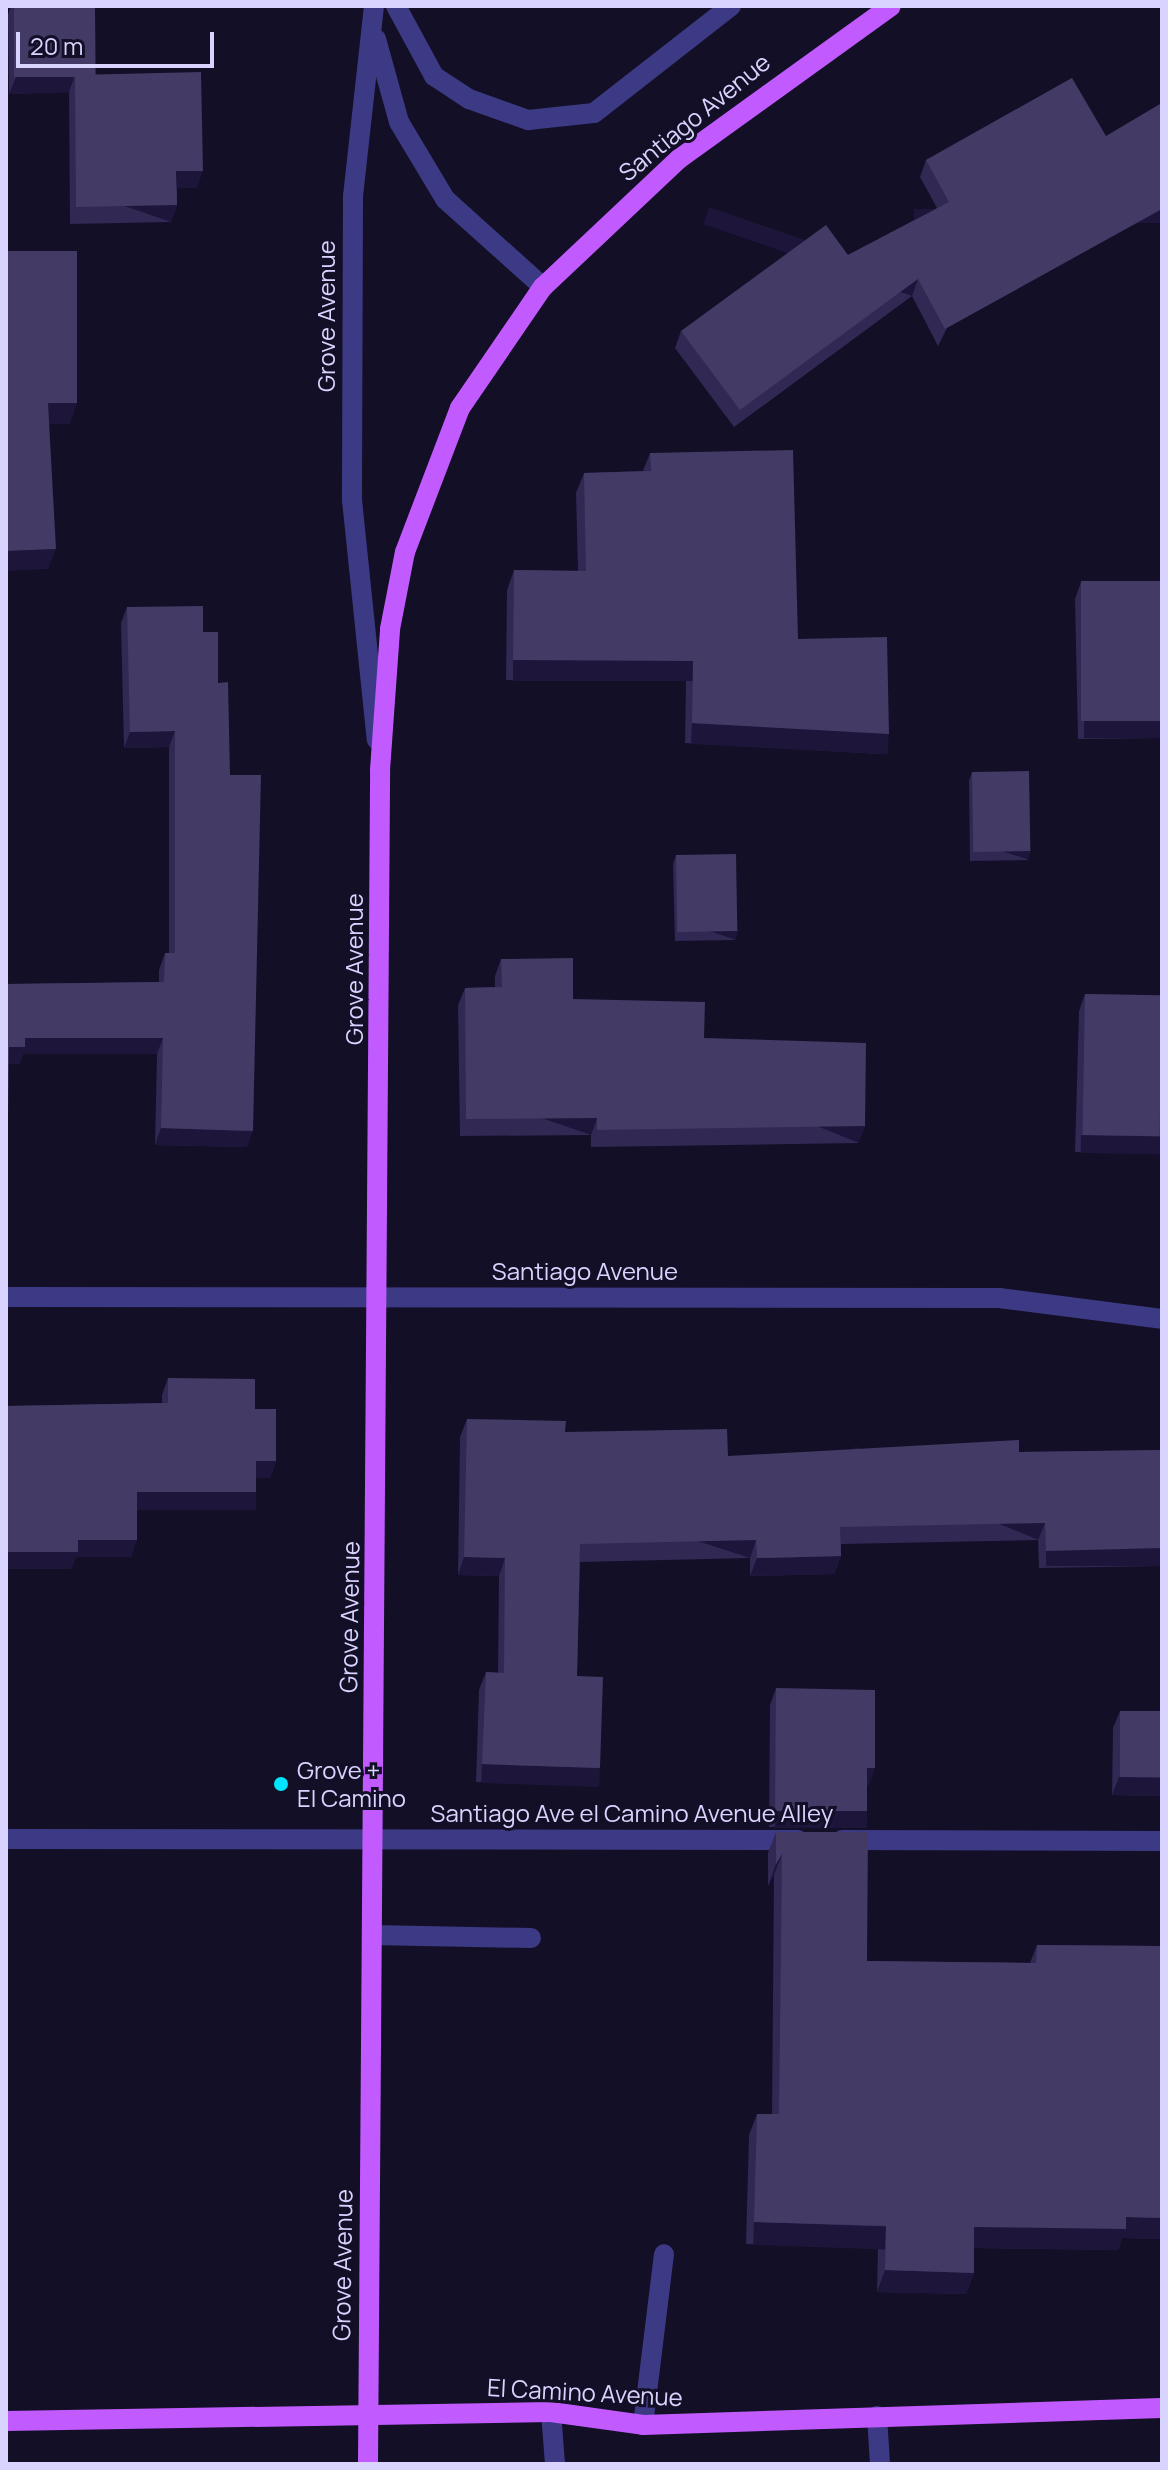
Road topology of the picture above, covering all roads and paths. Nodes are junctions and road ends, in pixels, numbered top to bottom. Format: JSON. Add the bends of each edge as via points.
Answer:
{"nodes":[{"id":1,"x":375,"y":6,"type":"edge"},
{"id":2,"x":396,"y":6,"type":"edge"},
{"id":3,"x":731,"y":6,"type":"edge"},
{"id":4,"x":891,"y":6,"type":"edge"},
{"id":5,"x":543,"y":287,"type":"junction"},
{"id":6,"x":380,"y":770,"type":"junction"},
{"id":7,"x":378,"y":1296,"type":"junction"},
{"id":8,"x":6,"y":1297,"type":"edge"},
{"id":9,"x":1162,"y":1319,"type":"edge"},
{"id":10,"x":6,"y":1839,"type":"edge"},
{"id":11,"x":373,"y":1839,"type":"junction"},
{"id":12,"x":1162,"y":1841,"type":"edge"},
{"id":13,"x":372,"y":1935,"type":"junction"},
{"id":14,"x":531,"y":1938,"type":"dead end"},
{"id":15,"x":664,"y":2254,"type":"dead end"},
{"id":16,"x":1162,"y":2408,"type":"edge"},
{"id":17,"x":551,"y":2412,"type":"junction"},
{"id":18,"x":366,"y":2413,"type":"junction"},
{"id":19,"x":877,"y":2416,"type":"junction"},
{"id":20,"x":6,"y":2421,"type":"edge"},
{"id":21,"x":643,"y":2425,"type":"junction"},
{"id":22,"x":368,"y":2464,"type":"edge"},
{"id":23,"x":555,"y":2464,"type":"edge"},
{"id":24,"x":880,"y":2464,"type":"edge"}],
"edges":[{"from":1,"to":5,"type":"street","name":"Grove Avenue","via":[[383,71],[422,165],[465,224]]},
{"from":1,"to":6,"type":"street","name":"Grove Avenue","via":[[353,196],[352,500]]},
{"from":2,"to":3,"type":"street","via":[[434,76],[469,99],[528,120],[594,113]]},
{"from":4,"to":5,"type":"main road","name":"Santiago Avenue","via":[[679,159]]},
{"from":5,"to":6,"type":"main road","name":"Grove Avenue","via":[[460,408],[430,475],[390,629]]},
{"from":6,"to":7,"type":"main road","name":"Grove Avenue"},
{"from":7,"to":8,"type":"street","name":"Santiago Avenue"},
{"from":7,"to":9,"type":"street","name":"Santiago Avenue","via":[[999,1298]]},
{"from":7,"to":11,"type":"main road","name":"Grove Avenue"},
{"from":10,"to":11,"type":"street","name":"Santiago Ave el Camino Avenue Alley"},
{"from":11,"to":12,"type":"street","name":"Santiago Ave el Camino Avenue Alley"},
{"from":11,"to":13,"type":"main road","name":"Grove Avenue"},
{"from":13,"to":14,"type":"street"},
{"from":13,"to":18,"type":"main road","name":"Grove Avenue"},
{"from":15,"to":21,"type":"street"},
{"from":16,"to":19,"type":"main road","name":"El Camino Avenue"},
{"from":17,"to":18,"type":"main road","name":"El Camino Avenue"},
{"from":17,"to":21,"type":"main road","name":"El Camino Avenue"},
{"from":17,"to":23,"type":"street"},
{"from":18,"to":20,"type":"main road","name":"El Camino Avenue"},
{"from":18,"to":22,"type":"main road","name":"Grove Avenue"},
{"from":19,"to":21,"type":"main road","name":"El Camino Avenue"},
{"from":19,"to":24,"type":"street"}]}
